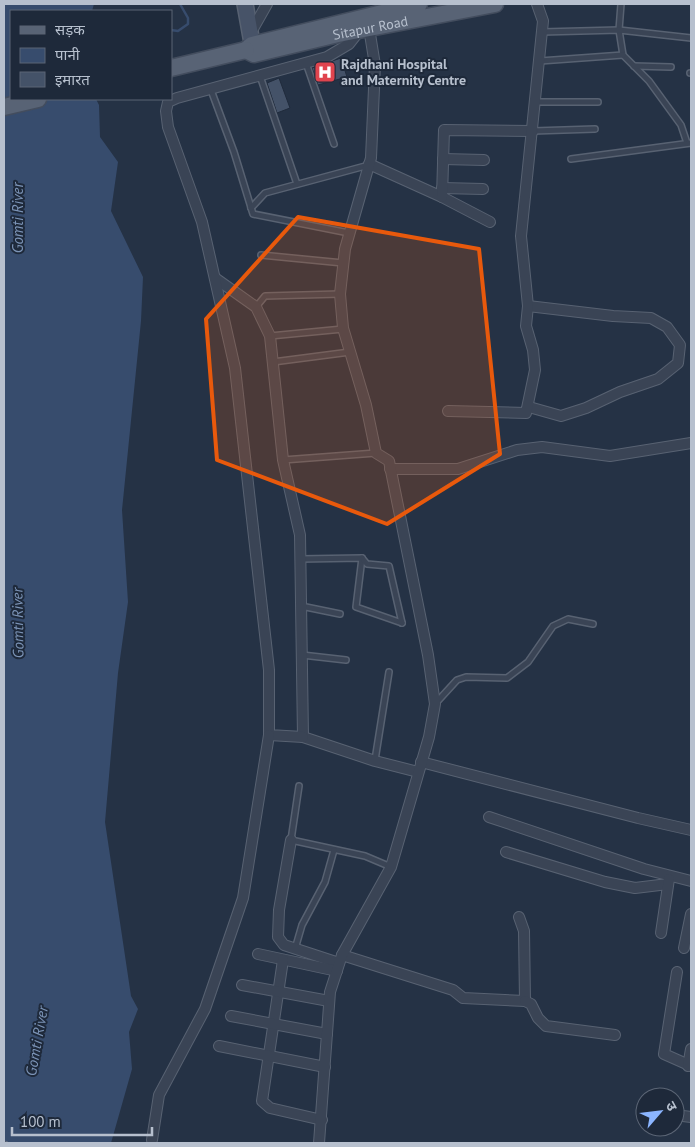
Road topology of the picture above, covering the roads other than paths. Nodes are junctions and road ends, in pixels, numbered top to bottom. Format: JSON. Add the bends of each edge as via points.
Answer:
{"nodes":[{"id":1,"x":246,"y":4,"type":"edge"},
{"id":2,"x":267,"y":4,"type":"edge"},
{"id":3,"x":419,"y":4,"type":"edge"},
{"id":4,"x":495,"y":4,"type":"edge"},
{"id":5,"x":537,"y":4,"type":"edge"},
{"id":6,"x":621,"y":4,"type":"edge"},
{"id":7,"x":398,"y":6,"type":"edge"},
{"id":8,"x":364,"y":29,"type":"junction"},
{"id":9,"x":619,"y":30,"type":"junction"},
{"id":10,"x":542,"y":32,"type":"junction"},
{"id":11,"x":691,"y":38,"type":"edge"},
{"id":12,"x":251,"y":46,"type":"junction"},
{"id":13,"x":623,"y":55,"type":"junction"},
{"id":14,"x":540,"y":61,"type":"junction"},
{"id":15,"x":306,"y":63,"type":"junction"},
{"id":16,"x":634,"y":66,"type":"junction"},
{"id":17,"x":172,"y":68,"type":"edge"},
{"id":18,"x":671,"y":68,"type":"dead end"},
{"id":19,"x":260,"y":76,"type":"junction"},
{"id":20,"x":210,"y":90,"type":"junction"},
{"id":21,"x":34,"y":100,"type":"edge"},
{"id":22,"x":536,"y":102,"type":"junction"},
{"id":23,"x":598,"y":102,"type":"dead end"},
{"id":24,"x":4,"y":107,"type":"edge"},
{"id":25,"x":595,"y":129,"type":"dead end"},
{"id":26,"x":533,"y":131,"type":"junction"},
{"id":27,"x":689,"y":143,"type":"edge"},
{"id":28,"x":334,"y":144,"type":"dead end"},
{"id":29,"x":443,"y":159,"type":"junction"},
{"id":30,"x":571,"y":159,"type":"dead end"},
{"id":31,"x":484,"y":160,"type":"dead end"},
{"id":32,"x":369,"y":164,"type":"junction"},
{"id":33,"x":297,"y":184,"type":"junction"},
{"id":34,"x":483,"y":189,"type":"dead end"},
{"id":35,"x":442,"y":192,"type":"junction"},
{"id":36,"x":251,"y":208,"type":"junction"},
{"id":37,"x":490,"y":222,"type":"dead end"},
{"id":38,"x":350,"y":233,"type":"junction"},
{"id":39,"x":261,"y":255,"type":"dead end"},
{"id":40,"x":343,"y":263,"type":"junction"},
{"id":41,"x":215,"y":278,"type":"junction"},
{"id":42,"x":340,"y":294,"type":"junction"},
{"id":43,"x":528,"y":306,"type":"junction"},
{"id":44,"x":256,"y":307,"type":"junction"},
{"id":45,"x":344,"y":330,"type":"junction"},
{"id":46,"x":270,"y":336,"type":"junction"},
{"id":47,"x":350,"y":352,"type":"junction"},
{"id":48,"x":273,"y":362,"type":"junction"},
{"id":49,"x":529,"y":406,"type":"junction"},
{"id":50,"x":448,"y":411,"type":"dead end"},
{"id":51,"x":691,"y":443,"type":"edge"},
{"id":52,"x":376,"y":453,"type":"junction"},
{"id":53,"x":283,"y":460,"type":"junction"},
{"id":54,"x":390,"y":469,"type":"junction"},
{"id":55,"x":362,"y":558,"type":"junction"},
{"id":56,"x":300,"y":559,"type":"junction"},
{"id":57,"x":301,"y":606,"type":"junction"},
{"id":58,"x":340,"y":614,"type":"dead end"},
{"id":59,"x":593,"y":624,"type":"dead end"},
{"id":60,"x":302,"y":655,"type":"junction"},
{"id":61,"x":346,"y":660,"type":"dead end"},
{"id":62,"x":389,"y":672,"type":"dead end"},
{"id":63,"x":435,"y":704,"type":"junction"},
{"id":64,"x":269,"y":735,"type":"junction"},
{"id":65,"x":303,"y":737,"type":"junction"},
{"id":66,"x":375,"y":761,"type":"junction"},
{"id":67,"x":420,"y":767,"type":"junction"},
{"id":68,"x":299,"y":786,"type":"dead end"},
{"id":69,"x":489,"y":817,"type":"dead end"},
{"id":70,"x":691,"y":830,"type":"edge"},
{"id":71,"x":291,"y":840,"type":"junction"},
{"id":72,"x":334,"y":850,"type":"junction"},
{"id":73,"x":506,"y":852,"type":"dead end"},
{"id":74,"x":391,"y":867,"type":"junction"},
{"id":75,"x":669,"y":879,"type":"junction"},
{"id":76,"x":691,"y":881,"type":"edge"},
{"id":77,"x":691,"y":914,"type":"edge"},
{"id":78,"x":519,"y":917,"type":"dead end"},
{"id":79,"x":661,"y":933,"type":"dead end"},
{"id":80,"x":684,"y":948,"type":"dead end"},
{"id":81,"x":296,"y":949,"type":"junction"},
{"id":82,"x":258,"y":954,"type":"dead end"},
{"id":83,"x":283,"y":960,"type":"junction"},
{"id":84,"x":339,"y":963,"type":"junction"},
{"id":85,"x":677,"y":972,"type":"dead end"},
{"id":86,"x":242,"y":985,"type":"dead end"},
{"id":87,"x":278,"y":993,"type":"junction"},
{"id":88,"x":329,"y":1001,"type":"junction"},
{"id":89,"x":525,"y":1001,"type":"junction"},
{"id":90,"x":231,"y":1016,"type":"dead end"},
{"id":91,"x":273,"y":1025,"type":"junction"},
{"id":92,"x":327,"y":1034,"type":"junction"},
{"id":93,"x":615,"y":1035,"type":"dead end"},
{"id":94,"x":219,"y":1046,"type":"dead end"},
{"id":95,"x":691,"y":1049,"type":"edge"},
{"id":96,"x":269,"y":1056,"type":"junction"},
{"id":97,"x":690,"y":1066,"type":"edge"},
{"id":98,"x":325,"y":1067,"type":"junction"},
{"id":99,"x":322,"y":1120,"type":"junction"},
{"id":100,"x":152,"y":1140,"type":"dead end"},
{"id":101,"x":319,"y":1143,"type":"edge"}],
"edges":[{"from":1,"to":12,"type":"main road"},
{"from":2,"to":12,"type":"street"},
{"from":3,"to":7,"type":"main road","name":"Sitapur Road"},
{"from":4,"to":8,"type":"main road","name":"Sitapur Road"},
{"from":5,"to":10,"type":"street","via":[[543,21]]},
{"from":6,"to":9,"type":"lane"},
{"from":7,"to":12,"type":"main road","name":"Sitapur Road"},
{"from":8,"to":12,"type":"main road","name":"Sitapur Road"},
{"from":8,"to":15,"type":"street","via":[[349,44],[327,57]]},
{"from":8,"to":32,"type":"street","via":[[375,65]]},
{"from":9,"to":10,"type":"lane"},
{"from":9,"to":11,"type":"lane"},
{"from":9,"to":13,"type":"lane"},
{"from":10,"to":14,"type":"street"},
{"from":12,"to":17,"type":"main road","name":"Sitapur Road"},
{"from":13,"to":14,"type":"lane"},
{"from":13,"to":16,"type":"lane"},
{"from":14,"to":22,"type":"street"},
{"from":15,"to":19,"type":"street"},
{"from":15,"to":28,"type":"lane"},
{"from":16,"to":18,"type":"lane"},
{"from":16,"to":27,"type":"lane","via":[[681,125]]},
{"from":19,"to":20,"type":"street"},
{"from":19,"to":33,"type":"lane"},
{"from":20,"to":36,"type":"lane"},
{"from":20,"to":41,"type":"street","via":[[168,102],[166,111],[168,127],[202,222]]},
{"from":21,"to":24,"type":"main road"},
{"from":22,"to":23,"type":"lane"},
{"from":22,"to":26,"type":"street"},
{"from":25,"to":26,"type":"lane"},
{"from":26,"to":29,"type":"street","via":[[444,130]]},
{"from":26,"to":43,"type":"street","via":[[521,236]]},
{"from":27,"to":30,"type":"lane"},
{"from":29,"to":31,"type":"street"},
{"from":29,"to":35,"type":"street"},
{"from":32,"to":33,"type":"lane"},
{"from":32,"to":35,"type":"street"},
{"from":32,"to":38,"type":"street"},
{"from":33,"to":36,"type":"lane","via":[[265,193]]},
{"from":34,"to":35,"type":"street"},
{"from":35,"to":37,"type":"street"},
{"from":36,"to":38,"type":"lane","via":[[253,214]]},
{"from":38,"to":40,"type":"street"},
{"from":39,"to":40,"type":"lane"},
{"from":40,"to":42,"type":"street"},
{"from":41,"to":44,"type":"street"},
{"from":41,"to":64,"type":"street","via":[[235,368],[268,670]]},
{"from":42,"to":44,"type":"lane","via":[[265,296]]},
{"from":42,"to":45,"type":"street"},
{"from":43,"to":49,"type":"street","via":[[526,326],[535,370]]},
{"from":43,"to":49,"type":"street","via":[[651,318],[667,327],[680,345],[678,363],[658,379],[561,416]]},
{"from":44,"to":46,"type":"street"},
{"from":45,"to":46,"type":"lane"},
{"from":45,"to":47,"type":"street"},
{"from":46,"to":48,"type":"street"},
{"from":47,"to":48,"type":"lane"},
{"from":47,"to":52,"type":"street"},
{"from":48,"to":53,"type":"street"},
{"from":49,"to":50,"type":"street","via":[[526,413]]},
{"from":51,"to":54,"type":"street","via":[[610,456],[542,447],[517,450],[458,469]]},
{"from":52,"to":53,"type":"lane"},
{"from":52,"to":54,"type":"street","via":[[389,461]]},
{"from":53,"to":56,"type":"street","via":[[300,535]]},
{"from":54,"to":63,"type":"street"},
{"from":55,"to":55,"type":"lane","via":[[356,607],[402,623],[389,566],[367,564]]},
{"from":55,"to":56,"type":"lane"},
{"from":56,"to":57,"type":"street"},
{"from":57,"to":58,"type":"lane"},
{"from":57,"to":60,"type":"street"},
{"from":59,"to":63,"type":"lane","via":[[568,619],[553,626],[528,662],[507,678],[466,677],[457,680]]},
{"from":60,"to":61,"type":"lane"},
{"from":60,"to":65,"type":"street"},
{"from":62,"to":66,"type":"lane"},
{"from":63,"to":67,"type":"street"},
{"from":64,"to":65,"type":"street"},
{"from":64,"to":100,"type":"street","via":[[243,898],[205,1008],[159,1095]]},
{"from":65,"to":66,"type":"street"},
{"from":66,"to":67,"type":"street"},
{"from":67,"to":70,"type":"street"},
{"from":67,"to":74,"type":"street"},
{"from":68,"to":71,"type":"lane"},
{"from":69,"to":75,"type":"street"},
{"from":71,"to":72,"type":"lane"},
{"from":71,"to":81,"type":"street","via":[[279,910],[278,937],[284,945]]},
{"from":72,"to":74,"type":"lane","via":[[365,856]]},
{"from":72,"to":81,"type":"lane","via":[[325,882],[302,926]]},
{"from":73,"to":75,"type":"street","via":[[604,882],[635,888]]},
{"from":74,"to":84,"type":"street"},
{"from":75,"to":76,"type":"street"},
{"from":75,"to":79,"type":"street"},
{"from":77,"to":80,"type":"street"},
{"from":78,"to":89,"type":"street","via":[[524,931]]},
{"from":81,"to":84,"type":"street"},
{"from":82,"to":83,"type":"street"},
{"from":83,"to":84,"type":"street"},
{"from":83,"to":87,"type":"street"},
{"from":84,"to":88,"type":"street"},
{"from":84,"to":89,"type":"street","via":[[453,990],[464,998]]},
{"from":85,"to":97,"type":"street","via":[[664,1054]]},
{"from":86,"to":87,"type":"street"},
{"from":87,"to":88,"type":"street"},
{"from":87,"to":91,"type":"street"},
{"from":88,"to":92,"type":"street"},
{"from":89,"to":93,"type":"street","via":[[532,1004],[546,1026]]},
{"from":90,"to":91,"type":"street"},
{"from":91,"to":92,"type":"street"},
{"from":91,"to":96,"type":"street"},
{"from":92,"to":98,"type":"street"},
{"from":94,"to":96,"type":"street"},
{"from":95,"to":97,"type":"street"},
{"from":96,"to":98,"type":"street"},
{"from":96,"to":99,"type":"street","via":[[262,1101],[270,1108]]},
{"from":98,"to":99,"type":"street"},
{"from":99,"to":101,"type":"street"}]}
